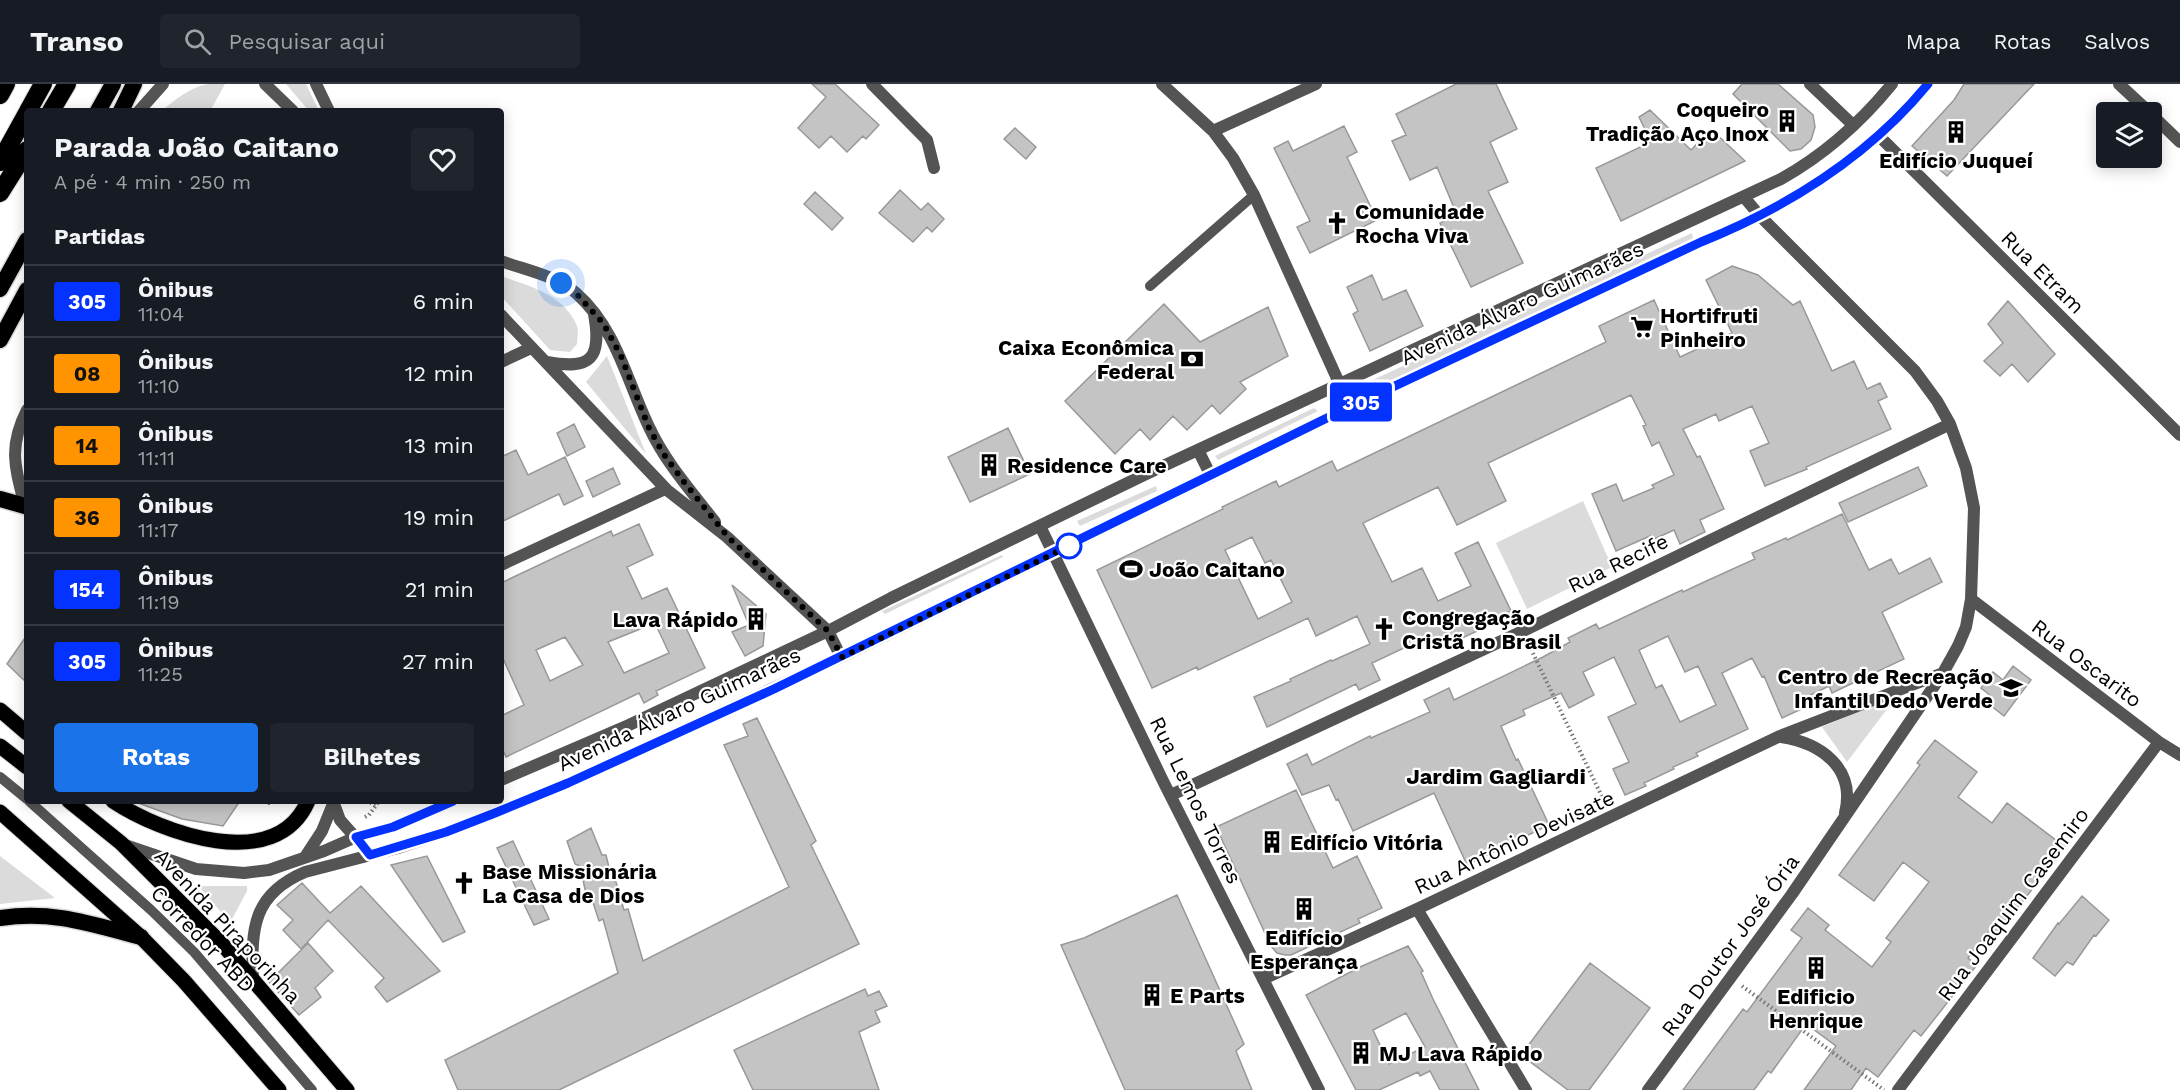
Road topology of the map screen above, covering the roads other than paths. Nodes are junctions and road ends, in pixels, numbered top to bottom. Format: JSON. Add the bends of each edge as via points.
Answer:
{"nodes":[{"id":1,"x":6,"y":84,"type":"edge"},
{"id":2,"x":43,"y":84,"type":"edge"},
{"id":3,"x":67,"y":84,"type":"edge"},
{"id":4,"x":113,"y":84,"type":"edge"},
{"id":5,"x":134,"y":84,"type":"edge"},
{"id":6,"x":163,"y":84,"type":"edge"},
{"id":7,"x":265,"y":84,"type":"edge"},
{"id":8,"x":316,"y":84,"type":"edge"},
{"id":9,"x":872,"y":84,"type":"edge"},
{"id":10,"x":1162,"y":84,"type":"edge"},
{"id":11,"x":1316,"y":84,"type":"edge"},
{"id":12,"x":1810,"y":84,"type":"edge"},
{"id":13,"x":1892,"y":84,"type":"edge"},
{"id":14,"x":1928,"y":84,"type":"edge"},
{"id":15,"x":2118,"y":84,"type":"edge"},
{"id":16,"x":0,"y":94,"type":"edge"},
{"id":17,"x":2138,"y":102,"type":"edge"},
{"id":18,"x":30,"y":108,"type":"edge"},
{"id":19,"x":53,"y":108,"type":"edge"},
{"id":20,"x":100,"y":108,"type":"edge"},
{"id":21,"x":122,"y":108,"type":"edge"},
{"id":22,"x":142,"y":108,"type":"edge"},
{"id":23,"x":290,"y":108,"type":"edge"},
{"id":24,"x":328,"y":108,"type":"edge"},
{"id":25,"x":24,"y":119,"type":"edge"},
{"id":26,"x":2162,"y":125,"type":"edge"},
{"id":27,"x":1853,"y":126,"type":"junction"},
{"id":28,"x":1213,"y":131,"type":"junction"},
{"id":29,"x":1879,"y":136,"type":"junction"},
{"id":30,"x":2180,"y":142,"type":"edge"},
{"id":31,"x":24,"y":155,"type":"edge"},
{"id":32,"x":0,"y":162,"type":"edge"},
{"id":33,"x":934,"y":168,"type":"dead end"},
{"id":34,"x":0,"y":193,"type":"edge"},
{"id":35,"x":1254,"y":195,"type":"junction"},
{"id":36,"x":1744,"y":197,"type":"junction"},
{"id":37,"x":1759,"y":215,"type":"junction"},
{"id":38,"x":24,"y":245,"type":"edge"},
{"id":39,"x":504,"y":262,"type":"edge"},
{"id":40,"x":1150,"y":286,"type":"dead end"},
{"id":41,"x":0,"y":289,"type":"edge"},
{"id":42,"x":24,"y":296,"type":"edge"},
{"id":43,"x":594,"y":311,"type":"junction"},
{"id":44,"x":504,"y":318,"type":"edge"},
{"id":45,"x":0,"y":340,"type":"edge"},
{"id":46,"x":531,"y":348,"type":"junction"},
{"id":47,"x":504,"y":361,"type":"edge"},
{"id":48,"x":546,"y":362,"type":"junction"},
{"id":49,"x":1338,"y":384,"type":"junction"},
{"id":50,"x":1350,"y":408,"type":"junction"},
{"id":51,"x":24,"y":416,"type":"edge"},
{"id":52,"x":1950,"y":424,"type":"junction"},
{"id":53,"x":2180,"y":435,"type":"edge"},
{"id":54,"x":1198,"y":450,"type":"junction"},
{"id":55,"x":1210,"y":476,"type":"junction"},
{"id":56,"x":665,"y":489,"type":"junction"},
{"id":57,"x":0,"y":499,"type":"edge"},
{"id":58,"x":24,"y":500,"type":"edge"},
{"id":59,"x":24,"y":506,"type":"edge"},
{"id":60,"x":1040,"y":526,"type":"junction"},
{"id":61,"x":728,"y":537,"type":"junction"},
{"id":62,"x":1053,"y":553,"type":"junction"},
{"id":63,"x":504,"y":564,"type":"edge"},
{"id":64,"x":1971,"y":599,"type":"junction"},
{"id":65,"x":828,"y":631,"type":"junction"},
{"id":66,"x":842,"y":657,"type":"junction"},
{"id":67,"x":1943,"y":673,"type":"junction"},
{"id":68,"x":0,"y":710,"type":"edge"},
{"id":69,"x":24,"y":730,"type":"edge"},
{"id":70,"x":1780,"y":736,"type":"junction"},
{"id":71,"x":2159,"y":742,"type":"junction"},
{"id":72,"x":0,"y":746,"type":"edge"},
{"id":73,"x":2180,"y":755,"type":"edge"},
{"id":74,"x":24,"y":765,"type":"edge"},
{"id":75,"x":0,"y":777,"type":"edge"},
{"id":76,"x":504,"y":779,"type":"edge"},
{"id":77,"x":1172,"y":795,"type":"junction"},
{"id":78,"x":24,"y":797,"type":"edge"},
{"id":79,"x":32,"y":804,"type":"edge"},
{"id":80,"x":73,"y":804,"type":"edge"},
{"id":81,"x":88,"y":804,"type":"edge"},
{"id":82,"x":118,"y":804,"type":"edge"},
{"id":83,"x":306,"y":804,"type":"edge"},
{"id":84,"x":332,"y":804,"type":"edge"},
{"id":85,"x":334,"y":804,"type":"edge"},
{"id":86,"x":446,"y":804,"type":"edge"},
{"id":87,"x":0,"y":812,"type":"edge"},
{"id":88,"x":1842,"y":822,"type":"junction"},
{"id":89,"x":356,"y":837,"type":"junction"},
{"id":90,"x":121,"y":843,"type":"junction"},
{"id":91,"x":370,"y":855,"type":"junction"},
{"id":92,"x":305,"y":857,"type":"junction"},
{"id":93,"x":1417,"y":909,"type":"junction"},
{"id":94,"x":0,"y":918,"type":"edge"},
{"id":95,"x":141,"y":937,"type":"junction"},
{"id":96,"x":253,"y":979,"type":"junction"},
{"id":97,"x":1263,"y":979,"type":"junction"},
{"id":98,"x":279,"y":1090,"type":"edge"},
{"id":99,"x":312,"y":1090,"type":"edge"},
{"id":100,"x":347,"y":1090,"type":"edge"},
{"id":101,"x":1319,"y":1090,"type":"edge"},
{"id":102,"x":1526,"y":1090,"type":"edge"},
{"id":103,"x":1648,"y":1090,"type":"edge"},
{"id":104,"x":1898,"y":1090,"type":"edge"}],
"edges":[{"from":1,"to":16,"type":"highway"},
{"from":2,"to":18,"type":"highway"},
{"from":3,"to":19,"type":"highway"},
{"from":4,"to":20,"type":"highway"},
{"from":5,"to":21,"type":"highway"},
{"from":6,"to":22,"type":"street"},
{"from":7,"to":23,"type":"street"},
{"from":8,"to":24,"type":"street"},
{"from":9,"to":33,"type":"street","via":[[927,140]]},
{"from":10,"to":28,"type":"street"},
{"from":11,"to":28,"type":"street"},
{"from":12,"to":27,"type":"street"},
{"from":13,"to":27,"type":"street","name":"Avenida Álvaro Guimarães"},
{"from":14,"to":29,"type":"street","name":"Avenida Álvaro Guimarães"},
{"from":15,"to":17,"type":"street"},
{"from":25,"to":32,"type":"highway"},
{"from":26,"to":30,"type":"street"},
{"from":27,"to":36,"type":"street","name":"Avenida Álvaro Guimarães","via":[[1802,167]]},
{"from":28,"to":35,"type":"street"},
{"from":29,"to":37,"type":"street","name":"Avenida Álvaro Guimarães","via":[[1826,178]]},
{"from":29,"to":53,"type":"street","name":"Rua Etram"},
{"from":31,"to":34,"type":"highway"},
{"from":35,"to":40,"type":"lane"},
{"from":35,"to":49,"type":"street"},
{"from":36,"to":37,"type":"street","name":"Rua Doutor José Ória"},
{"from":36,"to":49,"type":"street","name":"Avenida Álvaro Guimarães"},
{"from":37,"to":50,"type":"street","name":"Avenida Álvaro Guimarães"},
{"from":37,"to":52,"type":"street","name":"Rua Doutor José Ória","via":[[1915,371]]},
{"from":38,"to":41,"type":"highway"},
{"from":39,"to":43,"type":"street","via":[[561,283]]},
{"from":42,"to":45,"type":"highway"},
{"from":43,"to":48,"type":"street","via":[[597,342],[587,361],[568,366]]},
{"from":43,"to":61,"type":"street","via":[[621,356],[663,453]]},
{"from":44,"to":46,"type":"street"},
{"from":46,"to":47,"type":"street"},
{"from":46,"to":48,"type":"street"},
{"from":48,"to":56,"type":"street"},
{"from":49,"to":50,"type":"street"},
{"from":49,"to":54,"type":"street","name":"Avenida Álvaro Guimarães"},
{"from":50,"to":55,"type":"street","name":"Avenida Álvaro Guimarães"},
{"from":51,"to":58,"type":"street","via":[[14,453]]},
{"from":52,"to":64,"type":"street","name":"Rua Doutor José Ória","via":[[1966,468],[1974,508]]},
{"from":52,"to":77,"type":"street","name":"Rua Recife"},
{"from":54,"to":55,"type":"street"},
{"from":54,"to":60,"type":"street","name":"Avenida Álvaro Guimarães"},
{"from":55,"to":62,"type":"street","name":"Avenida Álvaro Guimarães"},
{"from":56,"to":61,"type":"street"},
{"from":56,"to":63,"type":"street"},
{"from":57,"to":59,"type":"highway"},
{"from":60,"to":62,"type":"street","name":"Rua Lemos Torres"},
{"from":60,"to":65,"type":"street","name":"Avenida Álvaro Guimarães"},
{"from":61,"to":65,"type":"street"},
{"from":62,"to":66,"type":"street","name":"Avenida Álvaro Guimarães"},
{"from":62,"to":77,"type":"street","name":"Rua Lemos Torres"},
{"from":64,"to":67,"type":"street","name":"Rua Doutor José Ória","via":[[1966,627]]},
{"from":64,"to":71,"type":"street","name":"Rua Oscarito"},
{"from":65,"to":66,"type":"street"},
{"from":65,"to":76,"type":"street","name":"Avenida Álvaro Guimarães"},
{"from":66,"to":91,"type":"street","name":"Avenida Álvaro Guimarães","via":[[516,805]]},
{"from":67,"to":70,"type":"street","name":"Rua Antônio Devisate"},
{"from":67,"to":88,"type":"street","name":"Rua Doutor José Ória"},
{"from":68,"to":69,"type":"main road"},
{"from":70,"to":88,"type":"street","name":"Rua Doutor José Ória","via":[[1808,743],[1830,757],[1846,785],[1848,800]]},
{"from":70,"to":93,"type":"street","name":"Rua Antônio Devisate"},
{"from":71,"to":73,"type":"street","name":"Rua Oscarito"},
{"from":71,"to":104,"type":"street","name":"Rua Joaquim Casemiro"},
{"from":72,"to":74,"type":"main road"},
{"from":75,"to":78,"type":"lane","name":"Corredor ABD"},
{"from":77,"to":97,"type":"street","name":"Rua Lemos Torres"},
{"from":79,"to":99,"type":"lane","name":"Corredor ABD","via":[[194,952]]},
{"from":80,"to":90,"type":"main road","name":"Avenida Piraporinha"},
{"from":81,"to":90,"type":"main road"},
{"from":82,"to":83,"type":"main road","name":"Avenida Piraporinha","via":[[152,822],[202,838],[245,843],[273,836]]},
{"from":84,"to":92,"type":"street","via":[[322,831]]},
{"from":85,"to":89,"type":"street","via":[[345,827]]},
{"from":86,"to":89,"type":"street","via":[[393,827]]},
{"from":87,"to":95,"type":"main road"},
{"from":88,"to":103,"type":"street","name":"Rua Doutor José Ória"},
{"from":89,"to":91,"type":"street"},
{"from":89,"to":92,"type":"street"},
{"from":90,"to":92,"type":"street","via":[[196,869],[238,873],[269,870]]},
{"from":90,"to":96,"type":"main road","name":"Avenida Piraporinha"},
{"from":91,"to":96,"type":"street","name":"Avenida Álvaro Guimarães","via":[[305,872],[278,886],[255,924]]},
{"from":93,"to":97,"type":"street","name":"Rua Antônio Devisate"},
{"from":93,"to":102,"type":"street"},
{"from":94,"to":95,"type":"highway","via":[[69,918]]},
{"from":95,"to":98,"type":"main road"},
{"from":96,"to":100,"type":"main road","name":"Avenida Piraporinha"},
{"from":97,"to":101,"type":"street","name":"Rua Lemos Torres"}]}
